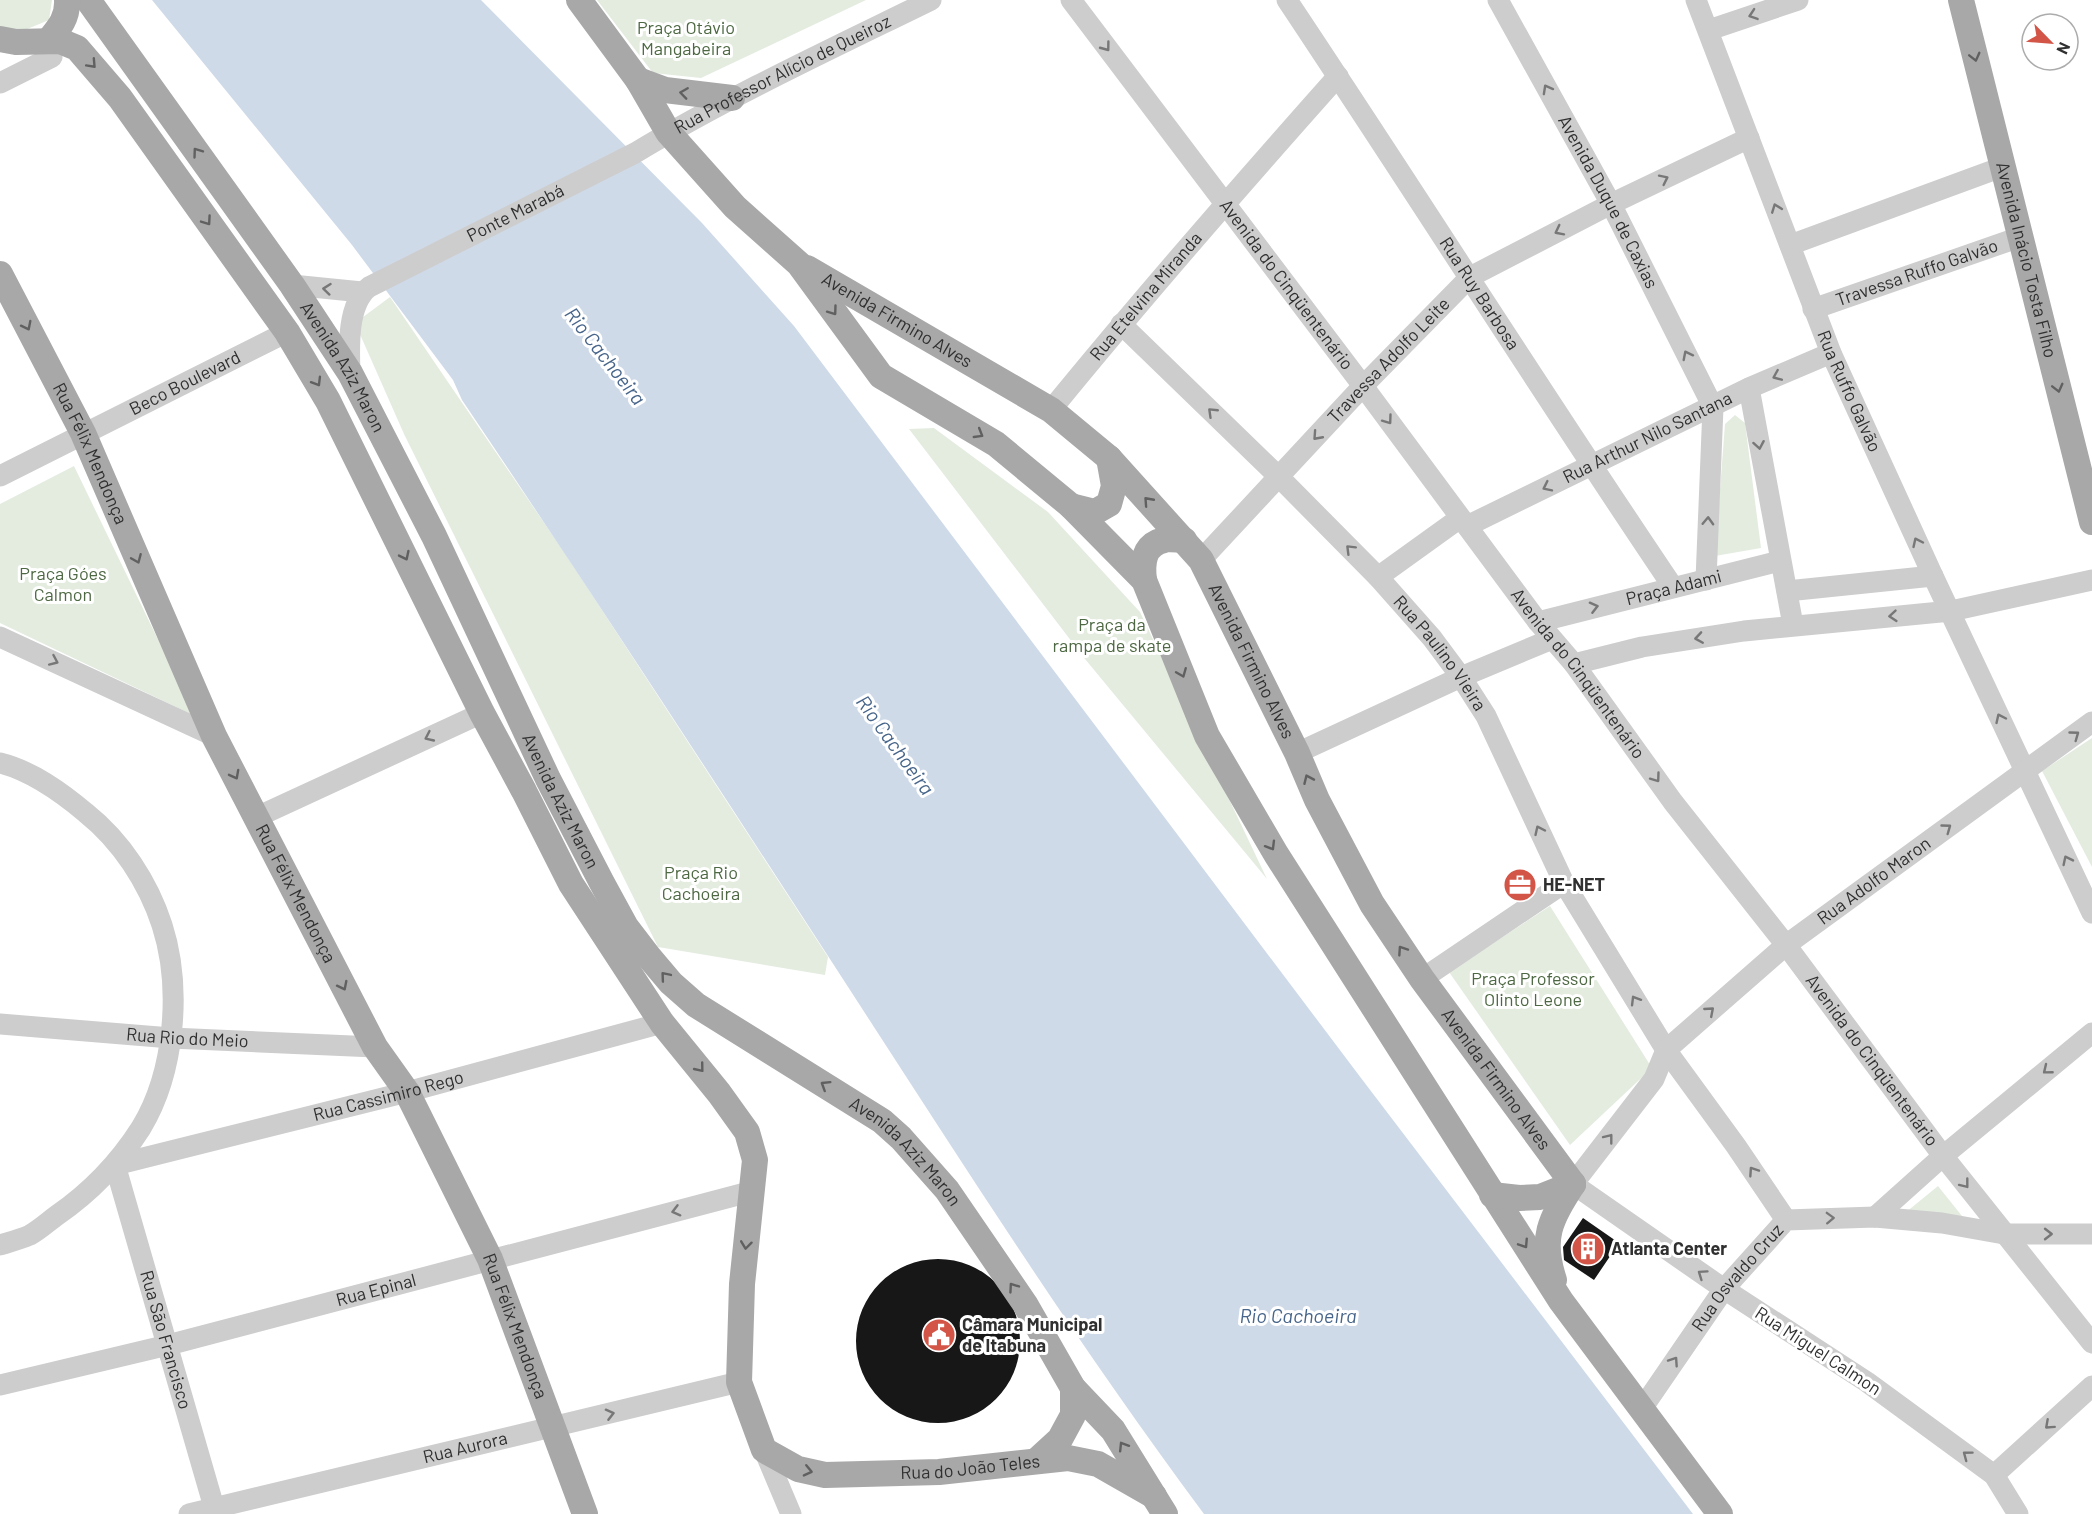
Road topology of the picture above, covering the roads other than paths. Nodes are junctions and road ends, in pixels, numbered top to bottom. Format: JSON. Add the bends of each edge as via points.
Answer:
{"nodes":[{"id":1,"x":67,"y":0,"type":"edge"},
{"id":2,"x":88,"y":0,"type":"edge"},
{"id":3,"x":579,"y":0,"type":"edge"},
{"id":4,"x":931,"y":0,"type":"edge"},
{"id":5,"x":1071,"y":0,"type":"edge"},
{"id":6,"x":1287,"y":0,"type":"edge"},
{"id":7,"x":1498,"y":0,"type":"edge"},
{"id":8,"x":1696,"y":0,"type":"edge"},
{"id":9,"x":1798,"y":0,"type":"edge"},
{"id":10,"x":1961,"y":0,"type":"edge"},
{"id":11,"x":1709,"y":30,"type":"junction"},
{"id":12,"x":0,"y":39,"type":"edge"},
{"id":13,"x":51,"y":49,"type":"junction"},
{"id":14,"x":1338,"y":76,"type":"junction"},
{"id":15,"x":638,"y":80,"type":"junction"},
{"id":16,"x":0,"y":83,"type":"edge"},
{"id":17,"x":732,"y":98,"type":"junction"},
{"id":18,"x":668,"y":132,"type":"junction"},
{"id":19,"x":1749,"y":138,"type":"junction"},
{"id":20,"x":2002,"y":167,"type":"junction"},
{"id":21,"x":1224,"y":204,"type":"junction"},
{"id":22,"x":1611,"y":204,"type":"junction"},
{"id":23,"x":2020,"y":237,"type":"junction"},
{"id":24,"x":1790,"y":245,"type":"junction"},
{"id":25,"x":799,"y":264,"type":"junction"},
{"id":26,"x":0,"y":274,"type":"edge"},
{"id":27,"x":1470,"y":277,"type":"junction"},
{"id":28,"x":292,"y":285,"type":"junction"},
{"id":29,"x":366,"y":290,"type":"junction"},
{"id":30,"x":1813,"y":309,"type":"junction"},
{"id":31,"x":1121,"y":324,"type":"junction"},
{"id":32,"x":287,"y":332,"type":"junction"},
{"id":33,"x":1831,"y":353,"type":"junction"},
{"id":34,"x":350,"y":373,"type":"junction"},
{"id":35,"x":1363,"y":386,"type":"junction"},
{"id":36,"x":1749,"y":388,"type":"junction"},
{"id":37,"x":1713,"y":407,"type":"junction"},
{"id":38,"x":1051,"y":410,"type":"junction"},
{"id":39,"x":83,"y":433,"type":"junction"},
{"id":40,"x":1109,"y":458,"type":"junction"},
{"id":41,"x":1591,"y":465,"type":"junction"},
{"id":42,"x":0,"y":476,"type":"edge"},
{"id":43,"x":1280,"y":478,"type":"junction"},
{"id":44,"x":1071,"y":506,"type":"junction"},
{"id":45,"x":1463,"y":522,"type":"junction"},
{"id":46,"x":2092,"y":522,"type":"edge"},
{"id":47,"x":1184,"y":540,"type":"junction"},
{"id":48,"x":1200,"y":560,"type":"junction"},
{"id":49,"x":1780,"y":561,"type":"junction"},
{"id":50,"x":1933,"y":576,"type":"junction"},
{"id":51,"x":1378,"y":577,"type":"junction"},
{"id":52,"x":1144,"y":580,"type":"junction"},
{"id":53,"x":1706,"y":580,"type":"junction"},
{"id":54,"x":2092,"y":580,"type":"edge"},
{"id":55,"x":1672,"y":587,"type":"junction"},
{"id":56,"x":1787,"y":591,"type":"junction"},
{"id":57,"x":1951,"y":611,"type":"junction"},
{"id":58,"x":1538,"y":622,"type":"junction"},
{"id":59,"x":1793,"y":625,"type":"junction"},
{"id":60,"x":0,"y":637,"type":"edge"},
{"id":61,"x":1552,"y":639,"type":"junction"},
{"id":62,"x":1574,"y":664,"type":"junction"},
{"id":63,"x":1461,"y":677,"type":"junction"},
{"id":64,"x":482,"y":713,"type":"junction"},
{"id":65,"x":2092,"y":722,"type":"edge"},
{"id":66,"x":214,"y":736,"type":"junction"},
{"id":67,"x":1297,"y":753,"type":"junction"},
{"id":68,"x":0,"y":764,"type":"edge"},
{"id":69,"x":2024,"y":772,"type":"junction"},
{"id":70,"x":257,"y":817,"type":"junction"},
{"id":71,"x":1564,"y":883,"type":"junction"},
{"id":72,"x":2092,"y":913,"type":"edge"},
{"id":73,"x":1786,"y":945,"type":"junction"},
{"id":74,"x":1422,"y":979,"type":"junction"},
{"id":75,"x":662,"y":1023,"type":"junction"},
{"id":76,"x":0,"y":1024,"type":"edge"},
{"id":77,"x":2092,"y":1033,"type":"edge"},
{"id":78,"x":171,"y":1038,"type":"junction"},
{"id":79,"x":375,"y":1047,"type":"junction"},
{"id":80,"x":1666,"y":1050,"type":"junction"},
{"id":81,"x":407,"y":1092,"type":"junction"},
{"id":82,"x":1943,"y":1156,"type":"junction"},
{"id":83,"x":116,"y":1165,"type":"junction"},
{"id":84,"x":1573,"y":1184,"type":"junction"},
{"id":85,"x":753,"y":1191,"type":"junction"},
{"id":86,"x":1492,"y":1195,"type":"junction"},
{"id":87,"x":1875,"y":1217,"type":"junction"},
{"id":88,"x":1786,"y":1220,"type":"junction"},
{"id":89,"x":2004,"y":1234,"type":"junction"},
{"id":90,"x":2092,"y":1234,"type":"edge"},
{"id":91,"x":0,"y":1245,"type":"edge"},
{"id":92,"x":490,"y":1259,"type":"junction"},
{"id":93,"x":1724,"y":1289,"type":"junction"},
{"id":94,"x":1561,"y":1301,"type":"junction"},
{"id":95,"x":2092,"y":1342,"type":"edge"},
{"id":96,"x":168,"y":1345,"type":"junction"},
{"id":97,"x":739,"y":1382,"type":"junction"},
{"id":98,"x":0,"y":1385,"type":"edge"},
{"id":99,"x":2092,"y":1386,"type":"edge"},
{"id":100,"x":1073,"y":1388,"type":"junction"},
{"id":101,"x":1641,"y":1410,"type":"junction"},
{"id":102,"x":553,"y":1428,"type":"junction"},
{"id":103,"x":764,"y":1450,"type":"junction"},
{"id":104,"x":1036,"y":1461,"type":"junction"},
{"id":105,"x":1994,"y":1475,"type":"junction"},
{"id":106,"x":1159,"y":1505,"type":"edge"},
{"id":107,"x":215,"y":1511,"type":"edge"},
{"id":108,"x":189,"y":1514,"type":"edge"},
{"id":109,"x":585,"y":1514,"type":"edge"},
{"id":110,"x":791,"y":1514,"type":"edge"},
{"id":111,"x":1720,"y":1514,"type":"edge"},
{"id":112,"x":2018,"y":1514,"type":"edge"}],
"edges":[{"from":1,"to":13,"type":"main road","via":[[68,11]]},
{"from":28,"to":2,"type":"main road","name":"Avenida Aziz Maron","one_way":true},
{"from":3,"to":15,"type":"main road","name":"Avenida Firmino Alves"},
{"from":4,"to":17,"type":"street","name":"Rua Professor Alício de Queiroz"},
{"from":5,"to":21,"type":"street","name":"Avenida do Cinqüentenário","one_way":true},
{"from":6,"to":14,"type":"street","name":"Rua Ruy Barbosa"},
{"from":22,"to":7,"type":"street","name":"Avenida Duque de Caxias","one_way":true},
{"from":8,"to":11,"type":"street","name":"Rua Ruffo Galvão"},
{"from":9,"to":11,"type":"street","one_way":true},
{"from":10,"to":20,"type":"main road","name":"Avenida Inácio Tosta Filho","one_way":true},
{"from":11,"to":19,"type":"street","name":"Rua Ruffo Galvão"},
{"from":12,"to":13,"type":"main road","name":"Avenida Aziz Maron"},
{"from":13,"to":16,"type":"street"},
{"from":13,"to":32,"type":"main road","name":"Avenida Aziz Maron","one_way":true,"via":[[60,41],[77,48],[99,71]]},
{"from":14,"to":21,"type":"street","name":"Rua Etelvina Miranda"},
{"from":14,"to":27,"type":"street","name":"Rua Ruy Barbosa"},
{"from":17,"to":15,"type":"main road","one_way":true,"via":[[665,90]]},
{"from":15,"to":18,"type":"main road","name":"Avenida Firmino Alves"},
{"from":17,"to":18,"type":"street","name":"Rua Professor Alício de Queiroz"},
{"from":18,"to":25,"type":"main road","name":"Avenida Firmino Alves","via":[[735,207]]},
{"from":18,"to":29,"type":"street","name":"Ponte Marabá"},
{"from":22,"to":19,"type":"street","name":"Travessa Adolfo Leite","one_way":true},
{"from":24,"to":19,"type":"street","name":"Rua Ruffo Galvão","one_way":true},
{"from":20,"to":23,"type":"main road","name":"Avenida Inácio Tosta Filho"},
{"from":20,"to":24,"type":"street"},
{"from":21,"to":31,"type":"street","name":"Rua Etelvina Miranda"},
{"from":21,"to":35,"type":"street","name":"Avenida do Cinqüentenário"},
{"from":22,"to":27,"type":"street","name":"Travessa Adolfo Leite","one_way":true},
{"from":37,"to":22,"type":"street","name":"Avenida Duque de Caxias","one_way":true},
{"from":23,"to":30,"type":"street","name":"Travessa Ruffo Galvão"},
{"from":23,"to":46,"type":"main road","name":"Avenida Inácio Tosta Filho","one_way":true},
{"from":24,"to":30,"type":"street","name":"Rua Ruffo Galvão"},
{"from":25,"to":38,"type":"main road","name":"Avenida Firmino Alves"},
{"from":25,"to":44,"type":"main road","name":"Avenida Firmino Alves","one_way":true,"via":[[881,376],[996,444]]},
{"from":26,"to":39,"type":"main road","name":"Rua Félix Mendonça","one_way":true},
{"from":27,"to":35,"type":"street","name":"Travessa Adolfo Leite"},
{"from":27,"to":41,"type":"street","name":"Rua Ruy Barbosa"},
{"from":29,"to":28,"type":"street","one_way":true},
{"from":28,"to":34,"type":"main road","name":"Avenida Aziz Maron"},
{"from":29,"to":34,"type":"street","via":[[350,332]]},
{"from":30,"to":33,"type":"street","name":"Rua Ruffo Galvão"},
{"from":31,"to":38,"type":"street","name":"Rua Etelvina Miranda"},
{"from":43,"to":31,"type":"street","name":"Rua Paulino Vieira","one_way":true},
{"from":32,"to":39,"type":"street","name":"Beco Boulevard"},
{"from":32,"to":64,"type":"main road","name":"Avenida Aziz Maron","one_way":true,"via":[[328,401]]},
{"from":33,"to":36,"type":"street","name":"Rua Arthur Nilo Santana","one_way":true},
{"from":50,"to":33,"type":"street","name":"Rua Ruffo Galvão","one_way":true},
{"from":100,"to":34,"type":"main road","name":"Avenida Aziz Maron","one_way":true,"via":[[1025,1304],[946,1190],[902,1138],[882,1121],[696,1005],[671,983],[626,927],[548,779],[434,536]]},
{"from":35,"to":43,"type":"street","name":"Travessa Adolfo Leite","one_way":true},
{"from":35,"to":45,"type":"street","name":"Avenida do Cinqüentenário","one_way":true},
{"from":36,"to":37,"type":"street","name":"Rua Arthur Nilo Santana"},
{"from":36,"to":49,"type":"street","one_way":true},
{"from":37,"to":41,"type":"street","name":"Rua Arthur Nilo Santana"},
{"from":53,"to":37,"type":"street","one_way":true},
{"from":38,"to":40,"type":"main road","name":"Avenida Firmino Alves"},
{"from":39,"to":42,"type":"street","name":"Beco Boulevard"},
{"from":39,"to":66,"type":"main road","name":"Rua Félix Mendonça","one_way":true},
{"from":40,"to":44,"type":"main road","via":[[1114,486],[1109,504],[1095,512]]},
{"from":47,"to":40,"type":"main road","name":"Avenida Firmino Alves","one_way":true},
{"from":41,"to":45,"type":"street","name":"Rua Arthur Nilo Santana","one_way":true},
{"from":41,"to":55,"type":"street","name":"Rua Ruy Barbosa"},
{"from":43,"to":48,"type":"street","name":"Travessa Adolfo Leite"},
{"from":51,"to":43,"type":"street","name":"Rua Paulino Vieira","one_way":true},
{"from":44,"to":52,"type":"main road","name":"Avenida Firmino Alves"},
{"from":45,"to":51,"type":"street","name":"Rua Arthur Nilo Santana"},
{"from":45,"to":58,"type":"street","name":"Avenida do Cinqüentenário"},
{"from":47,"to":48,"type":"main road","name":"Avenida Firmino Alves"},
{"from":47,"to":52,"type":"main road","via":[[1164,540],[1151,547],[1142,561]]},
{"from":48,"to":67,"type":"main road","name":"Avenida Firmino Alves"},
{"from":49,"to":53,"type":"street","name":"Praça Adami"},
{"from":49,"to":56,"type":"street"},
{"from":50,"to":56,"type":"street"},
{"from":50,"to":57,"type":"street","name":"Rua Ruffo Galvão"},
{"from":51,"to":63,"type":"street","name":"Rua Paulino Vieira"},
{"from":52,"to":86,"type":"main road","name":"Avenida Firmino Alves","one_way":true,"via":[[1217,754]]},
{"from":53,"to":55,"type":"street","name":"Praça Adami"},
{"from":54,"to":57,"type":"street"},
{"from":58,"to":55,"type":"street","name":"Praça Adami","one_way":true},
{"from":56,"to":59,"type":"street"},
{"from":57,"to":59,"type":"street","one_way":true},
{"from":69,"to":57,"type":"street","name":"Rua Ruffo Galvão","one_way":true},
{"from":58,"to":61,"type":"street","name":"Avenida do Cinqüentenário"},
{"from":59,"to":62,"type":"street","one_way":true,"via":[[1642,647]]},
{"from":60,"to":66,"type":"street","one_way":true},
{"from":61,"to":62,"type":"street","name":"Avenida do Cinqüentenário"},
{"from":61,"to":63,"type":"street"},
{"from":62,"to":73,"type":"street","name":"Avenida do Cinqüentenário","one_way":true,"via":[[1673,801]]},
{"from":63,"to":67,"type":"street"},
{"from":71,"to":63,"type":"street","name":"Rua Paulino Vieira","one_way":true,"via":[[1486,716]]},
{"from":64,"to":70,"type":"street","one_way":true},
{"from":64,"to":75,"type":"main road","name":"Avenida Aziz Maron","via":[[571,884]]},
{"from":69,"to":65,"type":"street","name":"Rua Adolfo Maron","one_way":true},
{"from":66,"to":70,"type":"main road","name":"Rua Félix Mendonça","one_way":true},
{"from":74,"to":67,"type":"main road","name":"Avenida Firmino Alves","one_way":true,"via":[[1372,904]]},
{"from":68,"to":78,"type":"street","via":[[60,791],[104,828],[139,873],[162,925],[173,981]]},
{"from":72,"to":69,"type":"street","name":"Rua Ruffo Galvão","one_way":true},
{"from":73,"to":69,"type":"street","name":"Rua Adolfo Maron","one_way":true},
{"from":70,"to":79,"type":"main road","name":"Rua Félix Mendonça","one_way":true},
{"from":71,"to":74,"type":"street"},
{"from":80,"to":71,"type":"street","name":"Rua Paulino Vieira","one_way":true},
{"from":80,"to":73,"type":"street","name":"Rua Adolfo Maron","one_way":true},
{"from":73,"to":82,"type":"street","name":"Avenida do Cinqüentenário"},
{"from":74,"to":84,"type":"main road","name":"Avenida Firmino Alves"},
{"from":75,"to":81,"type":"street","name":"Rua Cassimiro Rego"},
{"from":75,"to":85,"type":"main road","name":"Avenida Aziz Maron","one_way":true,"via":[[747,1132],[755,1160]]},
{"from":76,"to":78,"type":"street","name":"Rua Rio do Meio"},
{"from":77,"to":82,"type":"street","one_way":true},
{"from":78,"to":79,"type":"street","name":"Rua Rio do Meio"},
{"from":78,"to":83,"type":"street","via":[[161,1084],[142,1126]]},
{"from":79,"to":81,"type":"main road","name":"Rua Félix Mendonça"},
{"from":84,"to":80,"type":"street","one_way":true,"via":[[1654,1079]]},
{"from":88,"to":80,"type":"street","name":"Rua Paulino Vieira","one_way":true},
{"from":81,"to":83,"type":"street","name":"Rua Cassimiro Rego"},
{"from":81,"to":92,"type":"main road","name":"Rua Félix Mendonça"},
{"from":82,"to":87,"type":"street"},
{"from":82,"to":89,"type":"street","name":"Avenida do Cinqüentenário","one_way":true},
{"from":83,"to":91,"type":"street","via":[[82,1198],[30,1235]]},
{"from":83,"to":96,"type":"street","name":"Rua São Francisco"},
{"from":84,"to":86,"type":"main road","via":[[1540,1197]]},
{"from":93,"to":84,"type":"street","name":"Rua Miguel Calmon","one_way":true},
{"from":84,"to":94,"type":"main road","via":[[1547,1235],[1547,1259]]},
{"from":85,"to":92,"type":"street","name":"Rua Epinal","one_way":true},
{"from":85,"to":97,"type":"main road","name":"Avenida Aziz Maron","one_way":true,"via":[[742,1284]]},
{"from":86,"to":94,"type":"main road","name":"Avenida Firmino Alves","one_way":true},
{"from":88,"to":87,"type":"street","name":"Rua Osvaldo Cruz","one_way":true},
{"from":87,"to":89,"type":"street","name":"Rua Osvaldo Cruz"},
{"from":88,"to":93,"type":"street","name":"Rua Osvaldo Cruz"},
{"from":89,"to":90,"type":"street","name":"Rua Osvaldo Cruz","one_way":true},
{"from":89,"to":95,"type":"street","name":"Avenida do Cinqüentenário"},
{"from":92,"to":96,"type":"street","name":"Rua Epinal"},
{"from":92,"to":102,"type":"main road","name":"Rua Félix Mendonça"},
{"from":101,"to":93,"type":"street","name":"Rua Osvaldo Cruz","one_way":true},
{"from":105,"to":93,"type":"street","name":"Rua Miguel Calmon","one_way":true,"via":[[1868,1382]]},
{"from":94,"to":101,"type":"main road"},
{"from":96,"to":98,"type":"street","name":"Rua Epinal"},
{"from":96,"to":107,"type":"street","name":"Rua São Francisco"},
{"from":102,"to":97,"type":"street","name":"Rua Aurora","one_way":true},
{"from":97,"to":103,"type":"main road"},
{"from":99,"to":105,"type":"street","one_way":true},
{"from":100,"to":104,"type":"main road","via":[[1073,1415],[1060,1439]]},
{"from":106,"to":100,"type":"main road","name":"Avenida Aziz Maron","one_way":true,"via":[[1113,1430]]},
{"from":101,"to":111,"type":"main road"},
{"from":102,"to":107,"type":"street","name":"Rua Aurora"},
{"from":102,"to":109,"type":"main road","name":"Rua Félix Mendonça"},
{"from":103,"to":104,"type":"main road","name":"Rua do João Teles","one_way":true,"via":[[798,1469],[825,1475],[939,1472]]},
{"from":103,"to":110,"type":"street"},
{"from":104,"to":106,"type":"main road","name":"Rua do João Teles","via":[[1068,1458],[1098,1464]]},
{"from":105,"to":112,"type":"street","name":"Rua Miguel Calmon"},
{"from":107,"to":108,"type":"street","name":"Rua Aurora"}]}
